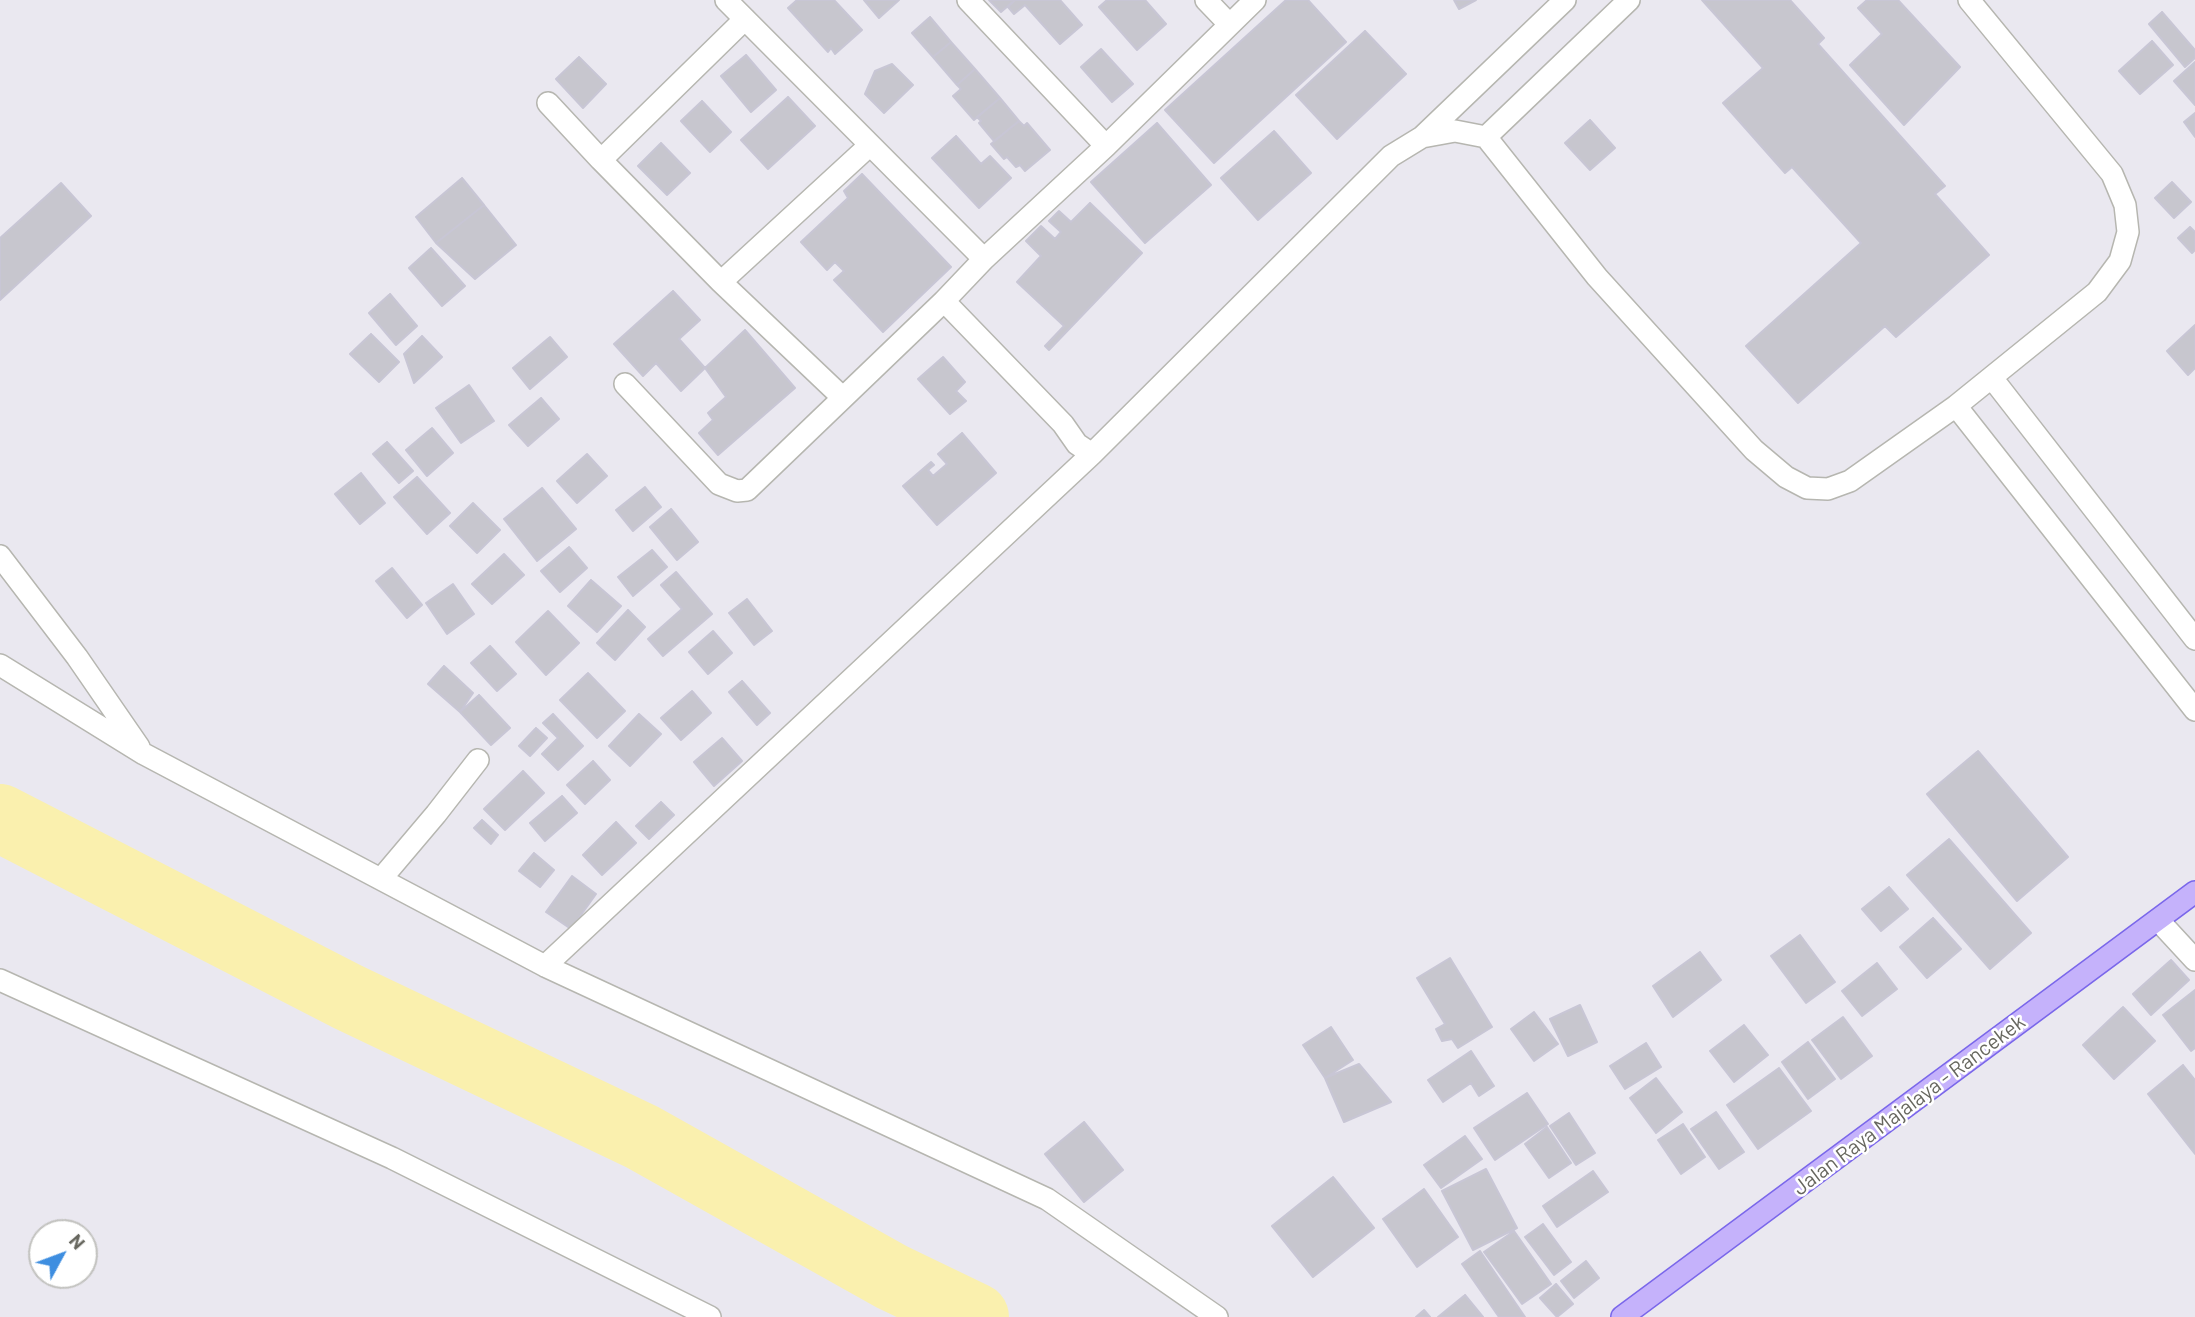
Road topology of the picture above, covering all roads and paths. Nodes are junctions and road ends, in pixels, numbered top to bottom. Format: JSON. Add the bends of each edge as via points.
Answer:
{"nodes":[{"id":1,"x":726,"y":0,"type":"edge"},
{"id":2,"x":968,"y":0,"type":"edge"},
{"id":3,"x":1206,"y":0,"type":"edge"},
{"id":4,"x":1255,"y":0,"type":"edge"},
{"id":5,"x":1565,"y":0,"type":"edge"},
{"id":6,"x":1629,"y":0,"type":"edge"},
{"id":7,"x":1969,"y":0,"type":"edge"},
{"id":8,"x":745,"y":19,"type":"junction"},
{"id":9,"x":1229,"y":24,"type":"junction"},
{"id":10,"x":548,"y":103,"type":"dead end"},
{"id":11,"x":1422,"y":137,"type":"junction"},
{"id":12,"x":1486,"y":137,"type":"junction"},
{"id":13,"x":870,"y":145,"type":"junction"},
{"id":14,"x":1106,"y":146,"type":"junction"},
{"id":15,"x":601,"y":160,"type":"junction"},
{"id":16,"x":984,"y":259,"type":"junction"},
{"id":17,"x":721,"y":282,"type":"junction"},
{"id":18,"x":944,"y":301,"type":"junction"},
{"id":19,"x":1992,"y":378,"type":"junction"},
{"id":20,"x":625,"y":384,"type":"dead end"},
{"id":21,"x":842,"y":397,"type":"junction"},
{"id":22,"x":1956,"y":406,"type":"junction"},
{"id":23,"x":1092,"y":454,"type":"junction"},
{"id":24,"x":0,"y":556,"type":"edge"},
{"id":25,"x":2195,"y":639,"type":"edge"},
{"id":26,"x":0,"y":665,"type":"edge"},
{"id":27,"x":2195,"y":710,"type":"edge"},
{"id":28,"x":144,"y":754,"type":"junction"},
{"id":29,"x":478,"y":760,"type":"dead end"},
{"id":30,"x":381,"y":879,"type":"junction"},
{"id":31,"x":2195,"y":892,"type":"edge"},
{"id":32,"x":2158,"y":920,"type":"junction"},
{"id":33,"x":2195,"y":960,"type":"edge"},
{"id":34,"x":545,"y":966,"type":"junction"},
{"id":35,"x":0,"y":980,"type":"edge"},
{"id":36,"x":710,"y":1317,"type":"edge"},
{"id":37,"x":1217,"y":1317,"type":"edge"},
{"id":38,"x":1622,"y":1317,"type":"edge"}],
"edges":[{"from":1,"to":8,"type":"street"},
{"from":2,"to":14,"type":"street"},
{"from":3,"to":9,"type":"street"},
{"from":4,"to":9,"type":"street"},
{"from":5,"to":11,"type":"street"},
{"from":6,"to":12,"type":"street"},
{"from":7,"to":19,"type":"street","via":[[2112,174],[2125,205],[2128,232],[2120,261],[2096,292]]},
{"from":8,"to":13,"type":"street"},
{"from":8,"to":15,"type":"street"},
{"from":9,"to":14,"type":"street"},
{"from":10,"to":15,"type":"street"},
{"from":11,"to":12,"type":"street","via":[[1455,131]]},
{"from":11,"to":23,"type":"street","via":[[1391,156]]},
{"from":12,"to":22,"type":"street","via":[[1597,277],[1754,450],[1786,477],[1807,488],[1828,489],[1850,481]]},
{"from":13,"to":16,"type":"street"},
{"from":13,"to":17,"type":"street"},
{"from":14,"to":16,"type":"street"},
{"from":15,"to":17,"type":"street"},
{"from":16,"to":18,"type":"street"},
{"from":17,"to":21,"type":"street"},
{"from":18,"to":21,"type":"street"},
{"from":18,"to":23,"type":"street","via":[[1077,444]]},
{"from":19,"to":22,"type":"street"},
{"from":19,"to":25,"type":"street"},
{"from":20,"to":21,"type":"street","via":[[719,484],[737,491],[747,490]]},
{"from":22,"to":27,"type":"street"},
{"from":23,"to":34,"type":"street"},
{"from":24,"to":28,"type":"street"},
{"from":26,"to":28,"type":"street"},
{"from":28,"to":30,"type":"street"},
{"from":29,"to":30,"type":"street"},
{"from":30,"to":34,"type":"street"},
{"from":31,"to":32,"type":"main road","name":"Jalan Raya Majalaya - Rancekek"},
{"from":32,"to":33,"type":"street"},
{"from":32,"to":38,"type":"main road","name":"Jalan Raya Majalaya - Rancekek"},
{"from":34,"to":37,"type":"street","via":[[1047,1199]]},
{"from":35,"to":36,"type":"street","via":[[392,1157]]}]}
